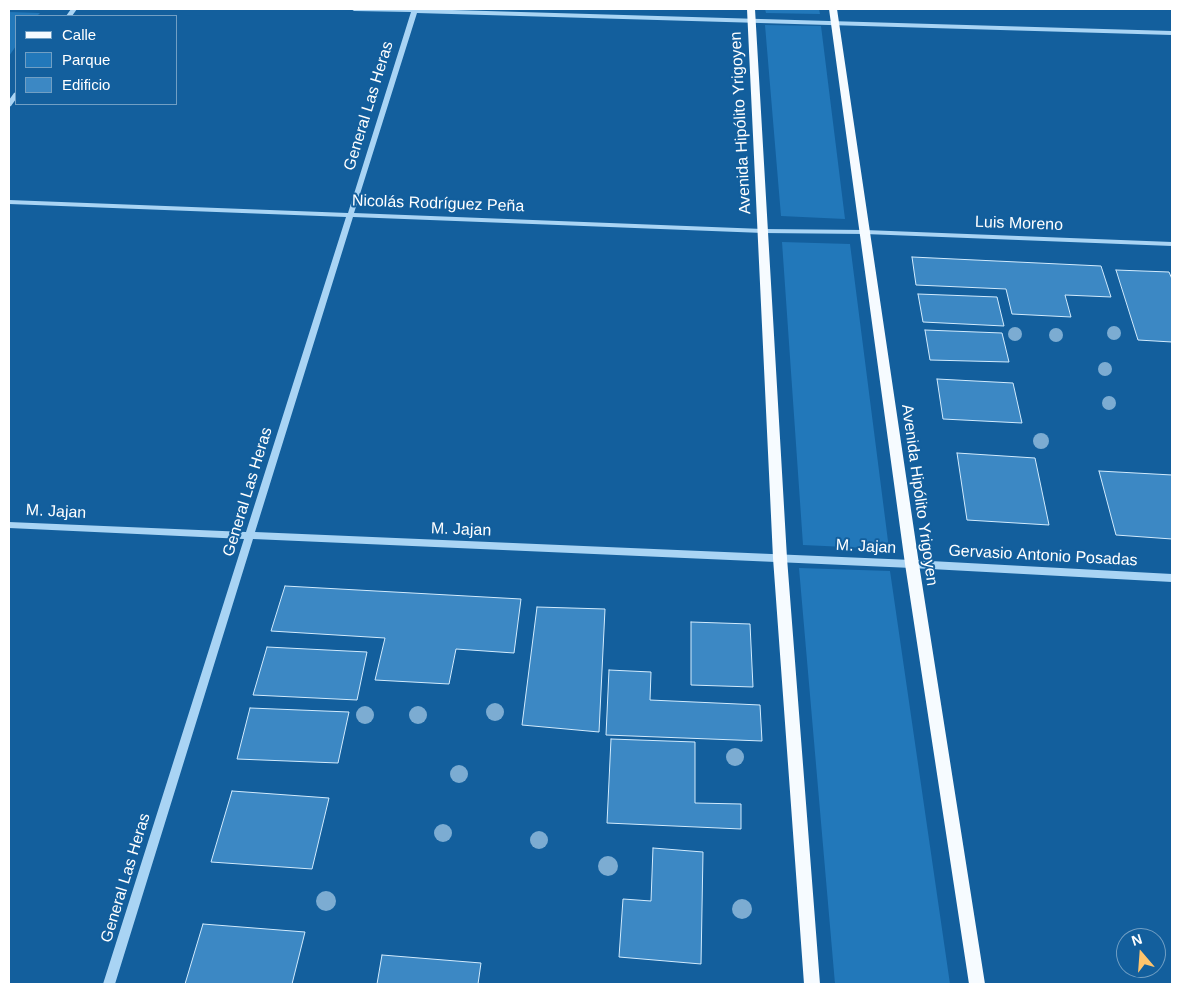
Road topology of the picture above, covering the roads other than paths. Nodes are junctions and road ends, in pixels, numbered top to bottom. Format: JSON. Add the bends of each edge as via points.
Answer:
{"nodes":[{"id":1,"x":354,"y":9,"type":"edge"},
{"id":2,"x":833,"y":9,"type":"edge"},
{"id":3,"x":415,"y":10,"type":"edge"},
{"id":4,"x":751,"y":14,"type":"edge"},
{"id":5,"x":835,"y":22,"type":"junction"},
{"id":6,"x":1172,"y":32,"type":"edge"},
{"id":7,"x":9,"y":202,"type":"edge"},
{"id":8,"x":351,"y":214,"type":"junction"},
{"id":9,"x":763,"y":231,"type":"junction"},
{"id":10,"x":865,"y":232,"type":"junction"},
{"id":11,"x":1172,"y":244,"type":"edge"},
{"id":12,"x":9,"y":525,"type":"edge"},
{"id":13,"x":250,"y":536,"type":"junction"},
{"id":14,"x":780,"y":558,"type":"junction"},
{"id":15,"x":912,"y":564,"type":"junction"},
{"id":16,"x":1172,"y":578,"type":"edge"},
{"id":17,"x":109,"y":984,"type":"edge"},
{"id":18,"x":812,"y":984,"type":"edge"},
{"id":19,"x":977,"y":984,"type":"edge"}],
"edges":[{"from":1,"to":3,"type":"street"},
{"from":2,"to":5,"type":"main road","name":"Avenida Hipólito Yrigoyen"},
{"from":3,"to":4,"type":"street"},
{"from":3,"to":8,"type":"street","name":"General Las Heras"},
{"from":4,"to":5,"type":"street"},
{"from":4,"to":9,"type":"main road","name":"Avenida Hipólito Yrigoyen"},
{"from":5,"to":6,"type":"street"},
{"from":5,"to":10,"type":"main road","name":"Avenida Hipólito Yrigoyen"},
{"from":7,"to":8,"type":"street","name":"Nicolás Rodríguez Peña"},
{"from":8,"to":9,"type":"street","name":"Nicolás Rodríguez Peña"},
{"from":8,"to":13,"type":"street","name":"General Las Heras"},
{"from":9,"to":10,"type":"street","name":"Nicolás Rodríguez Peña"},
{"from":9,"to":14,"type":"main road","name":"Avenida Hipólito Yrigoyen"},
{"from":10,"to":11,"type":"street","name":"Luis Moreno"},
{"from":10,"to":15,"type":"main road","name":"Avenida Hipólito Yrigoyen"},
{"from":12,"to":13,"type":"street","name":"M. Jajan"},
{"from":13,"to":14,"type":"street","name":"M. Jajan"},
{"from":13,"to":17,"type":"street","name":"General Las Heras"},
{"from":14,"to":15,"type":"street","name":"M. Jajan"},
{"from":14,"to":18,"type":"main road","name":"Avenida Hipólito Yrigoyen"},
{"from":15,"to":16,"type":"street","name":"Gervasio Antonio Posadas"},
{"from":15,"to":19,"type":"main road","name":"Avenida Hipólito Yrigoyen"}]}
